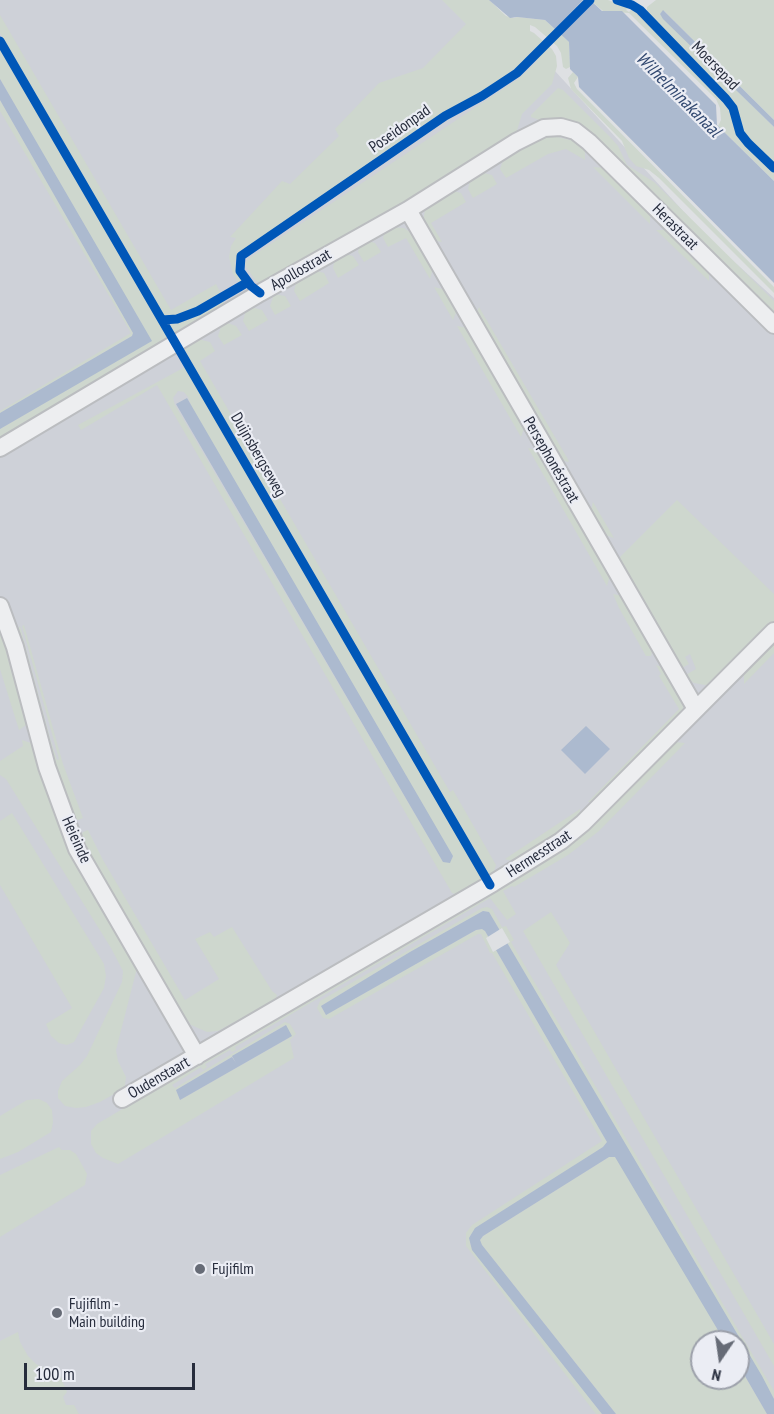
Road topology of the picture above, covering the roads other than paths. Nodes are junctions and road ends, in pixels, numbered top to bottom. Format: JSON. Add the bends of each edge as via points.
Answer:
{"nodes":[{"id":1,"x":575,"y":131,"type":"joint"},
{"id":2,"x":408,"y":210,"type":"junction"},
{"id":3,"x":774,"y":325,"type":"edge"},
{"id":4,"x":0,"y":448,"type":"edge"},
{"id":5,"x":0,"y":606,"type":"edge"},
{"id":6,"x":774,"y":631,"type":"edge"},
{"id":7,"x":696,"y":710,"type":"junction"},
{"id":8,"x":197,"y":1056,"type":"junction"},
{"id":9,"x":122,"y":1099,"type":"dead end"}],
"edges":[{"from":1,"to":2,"type":"street","name":"Apollostraat","via":[[544,128]]},
{"from":1,"to":3,"type":"street","name":"Herastraat"},
{"from":2,"to":4,"type":"street","name":"Apollostraat"},
{"from":2,"to":7,"type":"street","name":"Persephonéstraat"},
{"from":5,"to":8,"type":"street","name":"Heieinde","via":[[15,647],[46,767],[77,849]]},
{"from":6,"to":7,"type":"street","name":"Hermesstraat"},
{"from":7,"to":8,"type":"street","name":"Hermesstraat","via":[[584,823],[561,841]]},
{"from":8,"to":9,"type":"street","name":"Oudenstaart"}]}
